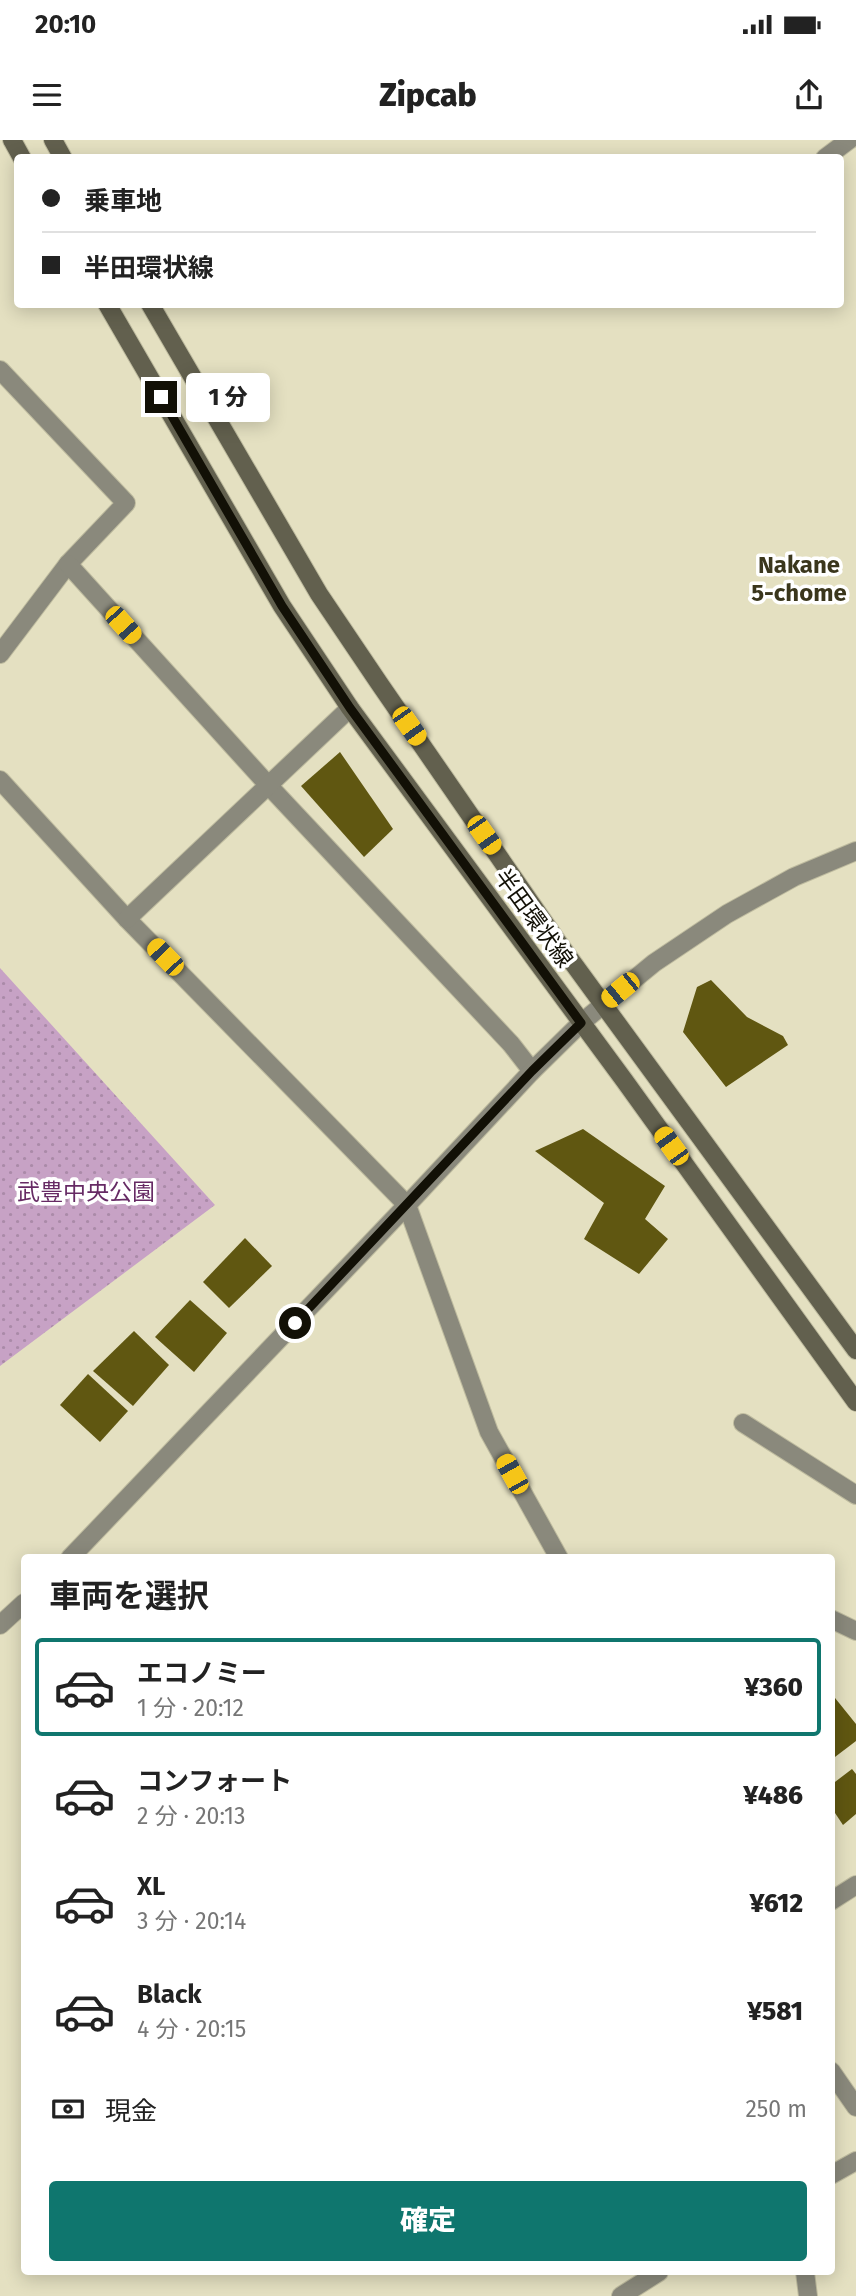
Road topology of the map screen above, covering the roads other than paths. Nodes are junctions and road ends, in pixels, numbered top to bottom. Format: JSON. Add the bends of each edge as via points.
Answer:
{"nodes":[{"id":1,"x":849,"y":140,"type":"edge"},
{"id":2,"x":830,"y":154,"type":"edge"},
{"id":3,"x":109,"y":308,"type":"edge"},
{"id":4,"x":151,"y":308,"type":"edge"},
{"id":5,"x":0,"y":370,"type":"edge"},
{"id":6,"x":68,"y":564,"type":"junction"},
{"id":7,"x":0,"y":654,"type":"edge"},
{"id":8,"x":350,"y":708,"type":"junction"},
{"id":9,"x":0,"y":780,"type":"edge"},
{"id":10,"x":269,"y":786,"type":"junction"},
{"id":11,"x":856,"y":851,"type":"edge"},
{"id":12,"x":127,"y":919,"type":"junction"},
{"id":13,"x":603,"y":1004,"type":"junction"},
{"id":14,"x":581,"y":1023,"type":"junction"},
{"id":15,"x":532,"y":1071,"type":"junction"},
{"id":16,"x":407,"y":1205,"type":"junction"},
{"id":17,"x":856,"y":1350,"type":"edge"},
{"id":18,"x":856,"y":1402,"type":"edge"},
{"id":19,"x":743,"y":1423,"type":"dead end"},
{"id":20,"x":856,"y":1495,"type":"edge"},
{"id":21,"x":74,"y":1554,"type":"edge"},
{"id":22,"x":557,"y":1554,"type":"edge"},
{"id":23,"x":21,"y":1606,"type":"edge"},
{"id":24,"x":835,"y":1622,"type":"edge"},
{"id":25,"x":0,"y":1625,"type":"edge"},
{"id":26,"x":856,"y":1631,"type":"edge"},
{"id":27,"x":856,"y":1885,"type":"edge"},
{"id":28,"x":835,"y":1898,"type":"edge"},
{"id":29,"x":835,"y":2077,"type":"edge"},
{"id":30,"x":856,"y":2107,"type":"edge"},
{"id":31,"x":856,"y":2161,"type":"edge"},
{"id":32,"x":835,"y":2173,"type":"edge"},
{"id":33,"x":654,"y":2275,"type":"edge"},
{"id":34,"x":805,"y":2275,"type":"edge"},
{"id":35,"x":621,"y":2296,"type":"edge"},
{"id":36,"x":808,"y":2296,"type":"edge"}],
"edges":[{"from":1,"to":2,"type":"street"},
{"from":3,"to":8,"type":"main road","name":"半田環状線","via":[[282,606]]},
{"from":4,"to":13,"type":"main road","name":"半田環状線","via":[[320,594]]},
{"from":5,"to":6,"type":"street","via":[[127,503]]},
{"from":6,"to":7,"type":"street"},
{"from":6,"to":10,"type":"street"},
{"from":8,"to":10,"type":"street"},
{"from":8,"to":14,"type":"main road","name":"半田環状線"},
{"from":9,"to":12,"type":"street"},
{"from":10,"to":12,"type":"street"},
{"from":10,"to":15,"type":"street"},
{"from":11,"to":13,"type":"street","via":[[794,877],[727,914]]},
{"from":12,"to":16,"type":"street"},
{"from":13,"to":14,"type":"street"},
{"from":13,"to":17,"type":"main road","name":"半田環状線"},
{"from":14,"to":15,"type":"street"},
{"from":14,"to":18,"type":"main road","name":"半田環状線"},
{"from":15,"to":16,"type":"street"},
{"from":16,"to":21,"type":"street"},
{"from":16,"to":22,"type":"street","via":[[489,1432]]},
{"from":19,"to":20,"type":"street"},
{"from":23,"to":25,"type":"street"},
{"from":24,"to":26,"type":"street"},
{"from":27,"to":28,"type":"street"},
{"from":29,"to":30,"type":"street"},
{"from":31,"to":32,"type":"street"},
{"from":33,"to":35,"type":"street"},
{"from":34,"to":36,"type":"street"}]}
